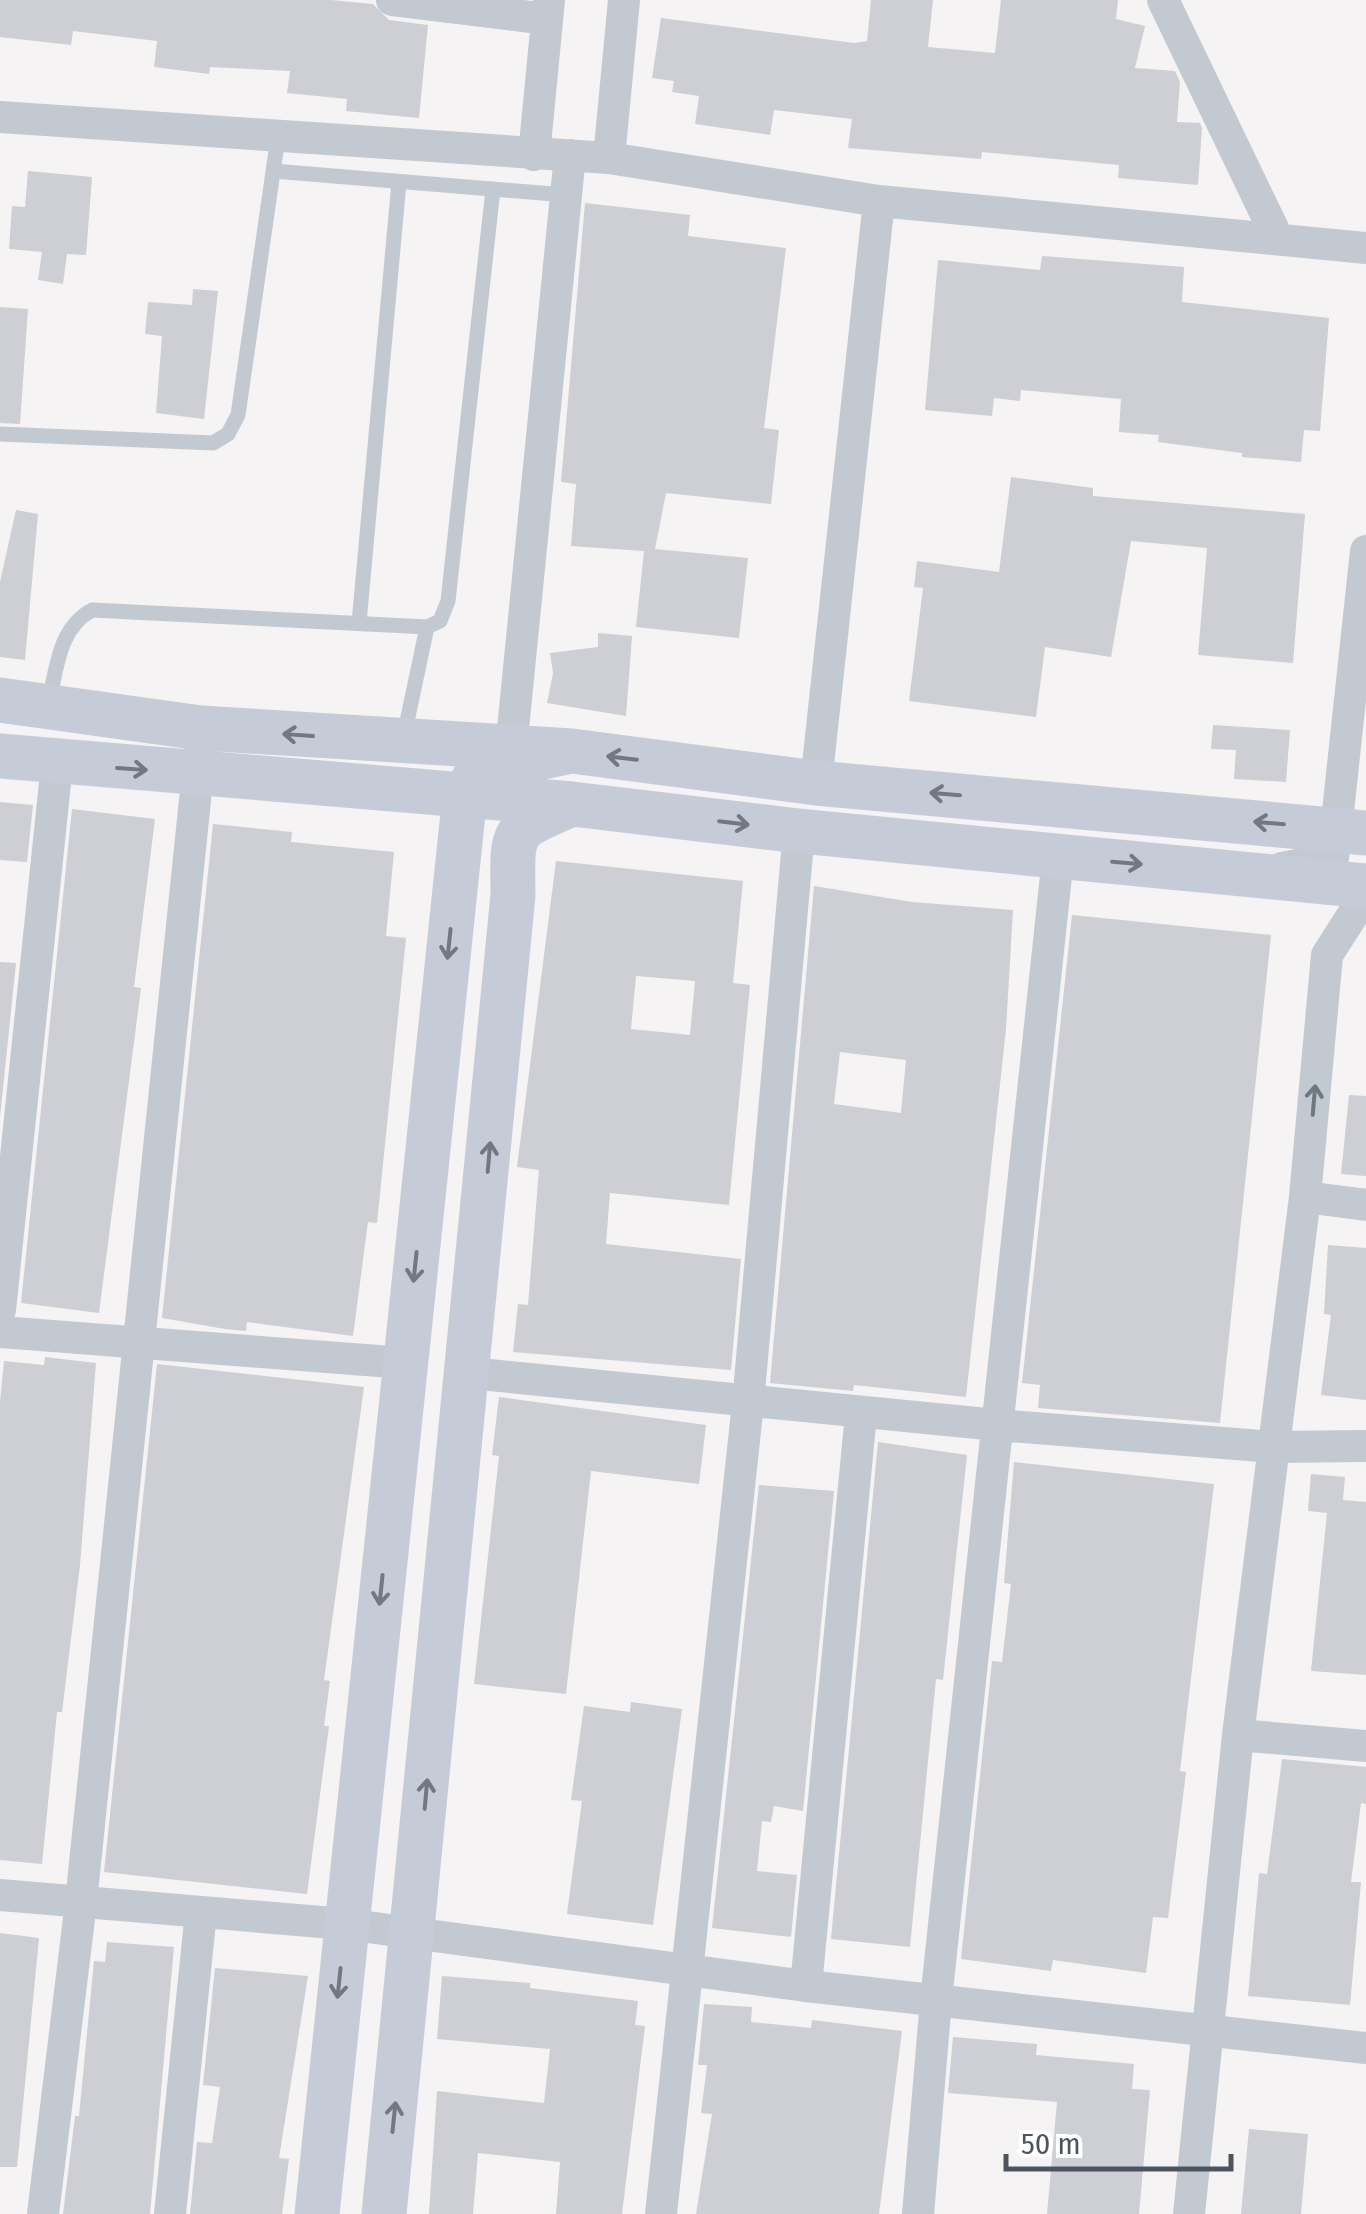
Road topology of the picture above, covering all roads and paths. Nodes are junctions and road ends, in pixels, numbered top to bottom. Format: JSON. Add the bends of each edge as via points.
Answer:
{"nodes":[{"id":1,"x":392,"y":0,"type":"edge"},
{"id":2,"x":624,"y":0,"type":"edge"},
{"id":3,"x":1162,"y":0,"type":"edge"},
{"id":4,"x":548,"y":10,"type":"edge"},
{"id":5,"x":0,"y":117,"type":"edge"},
{"id":6,"x":278,"y":137,"type":"junction"},
{"id":7,"x":534,"y":155,"type":"junction"},
{"id":8,"x":570,"y":155,"type":"junction"},
{"id":9,"x":609,"y":158,"type":"junction"},
{"id":10,"x":273,"y":171,"type":"junction"},
{"id":11,"x":399,"y":182,"type":"junction"},
{"id":12,"x":493,"y":189,"type":"junction"},
{"id":13,"x":566,"y":195,"type":"junction"},
{"id":14,"x":879,"y":201,"type":"junction"},
{"id":15,"x":1278,"y":239,"type":"junction"},
{"id":16,"x":1366,"y":248,"type":"edge"},
{"id":17,"x":0,"y":434,"type":"edge"},
{"id":18,"x":1366,"y":551,"type":"edge"},
{"id":19,"x":359,"y":623,"type":"junction"},
{"id":20,"x":427,"y":627,"type":"junction"},
{"id":21,"x":0,"y":700,"type":"edge"},
{"id":22,"x":48,"y":705,"type":"junction"},
{"id":23,"x":201,"y":728,"type":"junction"},
{"id":24,"x":402,"y":742,"type":"junction"},
{"id":25,"x":511,"y":749,"type":"junction"},
{"id":26,"x":572,"y":751,"type":"junction"},
{"id":27,"x":0,"y":756,"type":"edge"},
{"id":28,"x":56,"y":764,"type":"junction"},
{"id":29,"x":198,"y":774,"type":"junction"},
{"id":30,"x":816,"y":783,"type":"junction"},
{"id":31,"x":465,"y":794,"type":"junction"},
{"id":32,"x":572,"y":804,"type":"junction"},
{"id":33,"x":1351,"y":831,"type":"edge"},
{"id":34,"x":800,"y":832,"type":"junction"},
{"id":35,"x":1058,"y":857,"type":"junction"},
{"id":36,"x":1250,"y":875,"type":"junction"},
{"id":37,"x":1366,"y":886,"type":"edge"},
{"id":38,"x":454,"y":892,"type":"junction"},
{"id":39,"x":1366,"y":894,"type":"edge"},
{"id":40,"x":514,"y":896,"type":"junction"},
{"id":41,"x":1305,"y":1197,"type":"junction"},
{"id":42,"x":1366,"y":1205,"type":"edge"},
{"id":43,"x":0,"y":1310,"type":"edge"},
{"id":44,"x":0,"y":1332,"type":"edge"},
{"id":45,"x":137,"y":1340,"type":"junction"},
{"id":46,"x":405,"y":1363,"type":"junction"},
{"id":47,"x":469,"y":1373,"type":"junction"},
{"id":48,"x":748,"y":1403,"type":"junction"},
{"id":49,"x":861,"y":1414,"type":"junction"},
{"id":50,"x":997,"y":1426,"type":"junction"},
{"id":51,"x":1366,"y":1446,"type":"edge"},
{"id":52,"x":1274,"y":1448,"type":"junction"},
{"id":53,"x":451,"y":1534,"type":"junction"},
{"id":54,"x":1238,"y":1735,"type":"junction"},
{"id":55,"x":1366,"y":1746,"type":"edge"},
{"id":56,"x":0,"y":1895,"type":"edge"},
{"id":57,"x":81,"y":1902,"type":"junction"},
{"id":58,"x":201,"y":1912,"type":"junction"},
{"id":59,"x":345,"y":1924,"type":"junction"},
{"id":60,"x":413,"y":1932,"type":"junction"},
{"id":61,"x":686,"y":1970,"type":"junction"},
{"id":62,"x":806,"y":1986,"type":"junction"},
{"id":63,"x":936,"y":2000,"type":"junction"},
{"id":64,"x":1209,"y":2034,"type":"junction"},
{"id":65,"x":1366,"y":2048,"type":"edge"},
{"id":66,"x":44,"y":2214,"type":"edge"},
{"id":67,"x":170,"y":2214,"type":"edge"},
{"id":68,"x":317,"y":2214,"type":"edge"},
{"id":69,"x":384,"y":2214,"type":"edge"},
{"id":70,"x":661,"y":2214,"type":"edge"},
{"id":71,"x":918,"y":2214,"type":"edge"},
{"id":72,"x":1189,"y":2214,"type":"edge"}],
"edges":[{"from":1,"to":4,"type":"street"},
{"from":2,"to":9,"type":"street"},
{"from":3,"to":15,"type":"street"},
{"from":4,"to":7,"type":"street"},
{"from":5,"to":6,"type":"street"},
{"from":6,"to":7,"type":"street"},
{"from":6,"to":10,"type":"lane"},
{"from":7,"to":8,"type":"street"},
{"from":8,"to":9,"type":"street"},
{"from":8,"to":13,"type":"street"},
{"from":9,"to":14,"type":"street"},
{"from":10,"to":11,"type":"lane"},
{"from":10,"to":17,"type":"lane","via":[[238,415],[228,434],[212,442]]},
{"from":11,"to":12,"type":"lane"},
{"from":11,"to":19,"type":"lane"},
{"from":12,"to":13,"type":"lane"},
{"from":12,"to":20,"type":"lane","via":[[448,602],[440,621]]},
{"from":13,"to":25,"type":"street"},
{"from":14,"to":15,"type":"street"},
{"from":14,"to":30,"type":"street"},
{"from":15,"to":16,"type":"street"},
{"from":18,"to":33,"type":"street"},
{"from":19,"to":20,"type":"lane"},
{"from":19,"to":22,"type":"lane","via":[[92,610],[75,619],[65,637]]},
{"from":20,"to":24,"type":"lane"},
{"from":21,"to":22,"type":"street"},
{"from":22,"to":23,"type":"street"},
{"from":24,"to":23,"type":"street","one_way":true},
{"from":23,"to":29,"type":"street"},
{"from":24,"to":25,"type":"street"},
{"from":25,"to":26,"type":"street"},
{"from":30,"to":26,"type":"street","one_way":true},
{"from":26,"to":31,"type":"street","via":[[479,770]]},
{"from":27,"to":28,"type":"street"},
{"from":28,"to":29,"type":"street","one_way":true},
{"from":28,"to":43,"type":"street"},
{"from":29,"to":31,"type":"street"},
{"from":29,"to":45,"type":"street"},
{"from":33,"to":30,"type":"street","one_way":true},
{"from":31,"to":32,"type":"street"},
{"from":31,"to":38,"type":"street"},
{"from":32,"to":34,"type":"street","one_way":true},
{"from":32,"to":40,"type":"street","via":[[522,826],[512,844]]},
{"from":33,"to":36,"type":"street","via":[[1333,858]]},
{"from":34,"to":35,"type":"street"},
{"from":34,"to":48,"type":"street"},
{"from":35,"to":36,"type":"street","one_way":true},
{"from":35,"to":50,"type":"street"},
{"from":36,"to":37,"type":"street"},
{"from":38,"to":40,"type":"street","via":[[474,879],[499,882]]},
{"from":38,"to":46,"type":"street","one_way":true},
{"from":41,"to":39,"type":"street","one_way":true,"via":[[1327,955]]},
{"from":47,"to":40,"type":"street","one_way":true},
{"from":41,"to":42,"type":"street"},
{"from":41,"to":52,"type":"street"},
{"from":44,"to":45,"type":"street"},
{"from":45,"to":46,"type":"street"},
{"from":45,"to":57,"type":"street"},
{"from":46,"to":53,"type":"street","via":[[424,1363],[443,1388],[435,1464]]},
{"from":46,"to":59,"type":"street","one_way":true},
{"from":47,"to":48,"type":"street"},
{"from":47,"to":53,"type":"street"},
{"from":48,"to":49,"type":"street"},
{"from":48,"to":61,"type":"street"},
{"from":49,"to":50,"type":"street"},
{"from":49,"to":62,"type":"street"},
{"from":50,"to":52,"type":"street"},
{"from":50,"to":63,"type":"street"},
{"from":51,"to":52,"type":"street"},
{"from":52,"to":54,"type":"street"},
{"from":60,"to":53,"type":"street","one_way":true},
{"from":54,"to":55,"type":"street"},
{"from":54,"to":64,"type":"street"},
{"from":56,"to":57,"type":"street"},
{"from":57,"to":58,"type":"street"},
{"from":57,"to":66,"type":"street"},
{"from":58,"to":59,"type":"street"},
{"from":58,"to":67,"type":"street"},
{"from":59,"to":60,"type":"street"},
{"from":59,"to":68,"type":"street","one_way":true},
{"from":60,"to":61,"type":"street"},
{"from":69,"to":60,"type":"street","one_way":true},
{"from":61,"to":62,"type":"street"},
{"from":61,"to":70,"type":"street"},
{"from":62,"to":63,"type":"street"},
{"from":63,"to":64,"type":"street"},
{"from":63,"to":71,"type":"street"},
{"from":64,"to":65,"type":"street"},
{"from":64,"to":72,"type":"street"}]}
